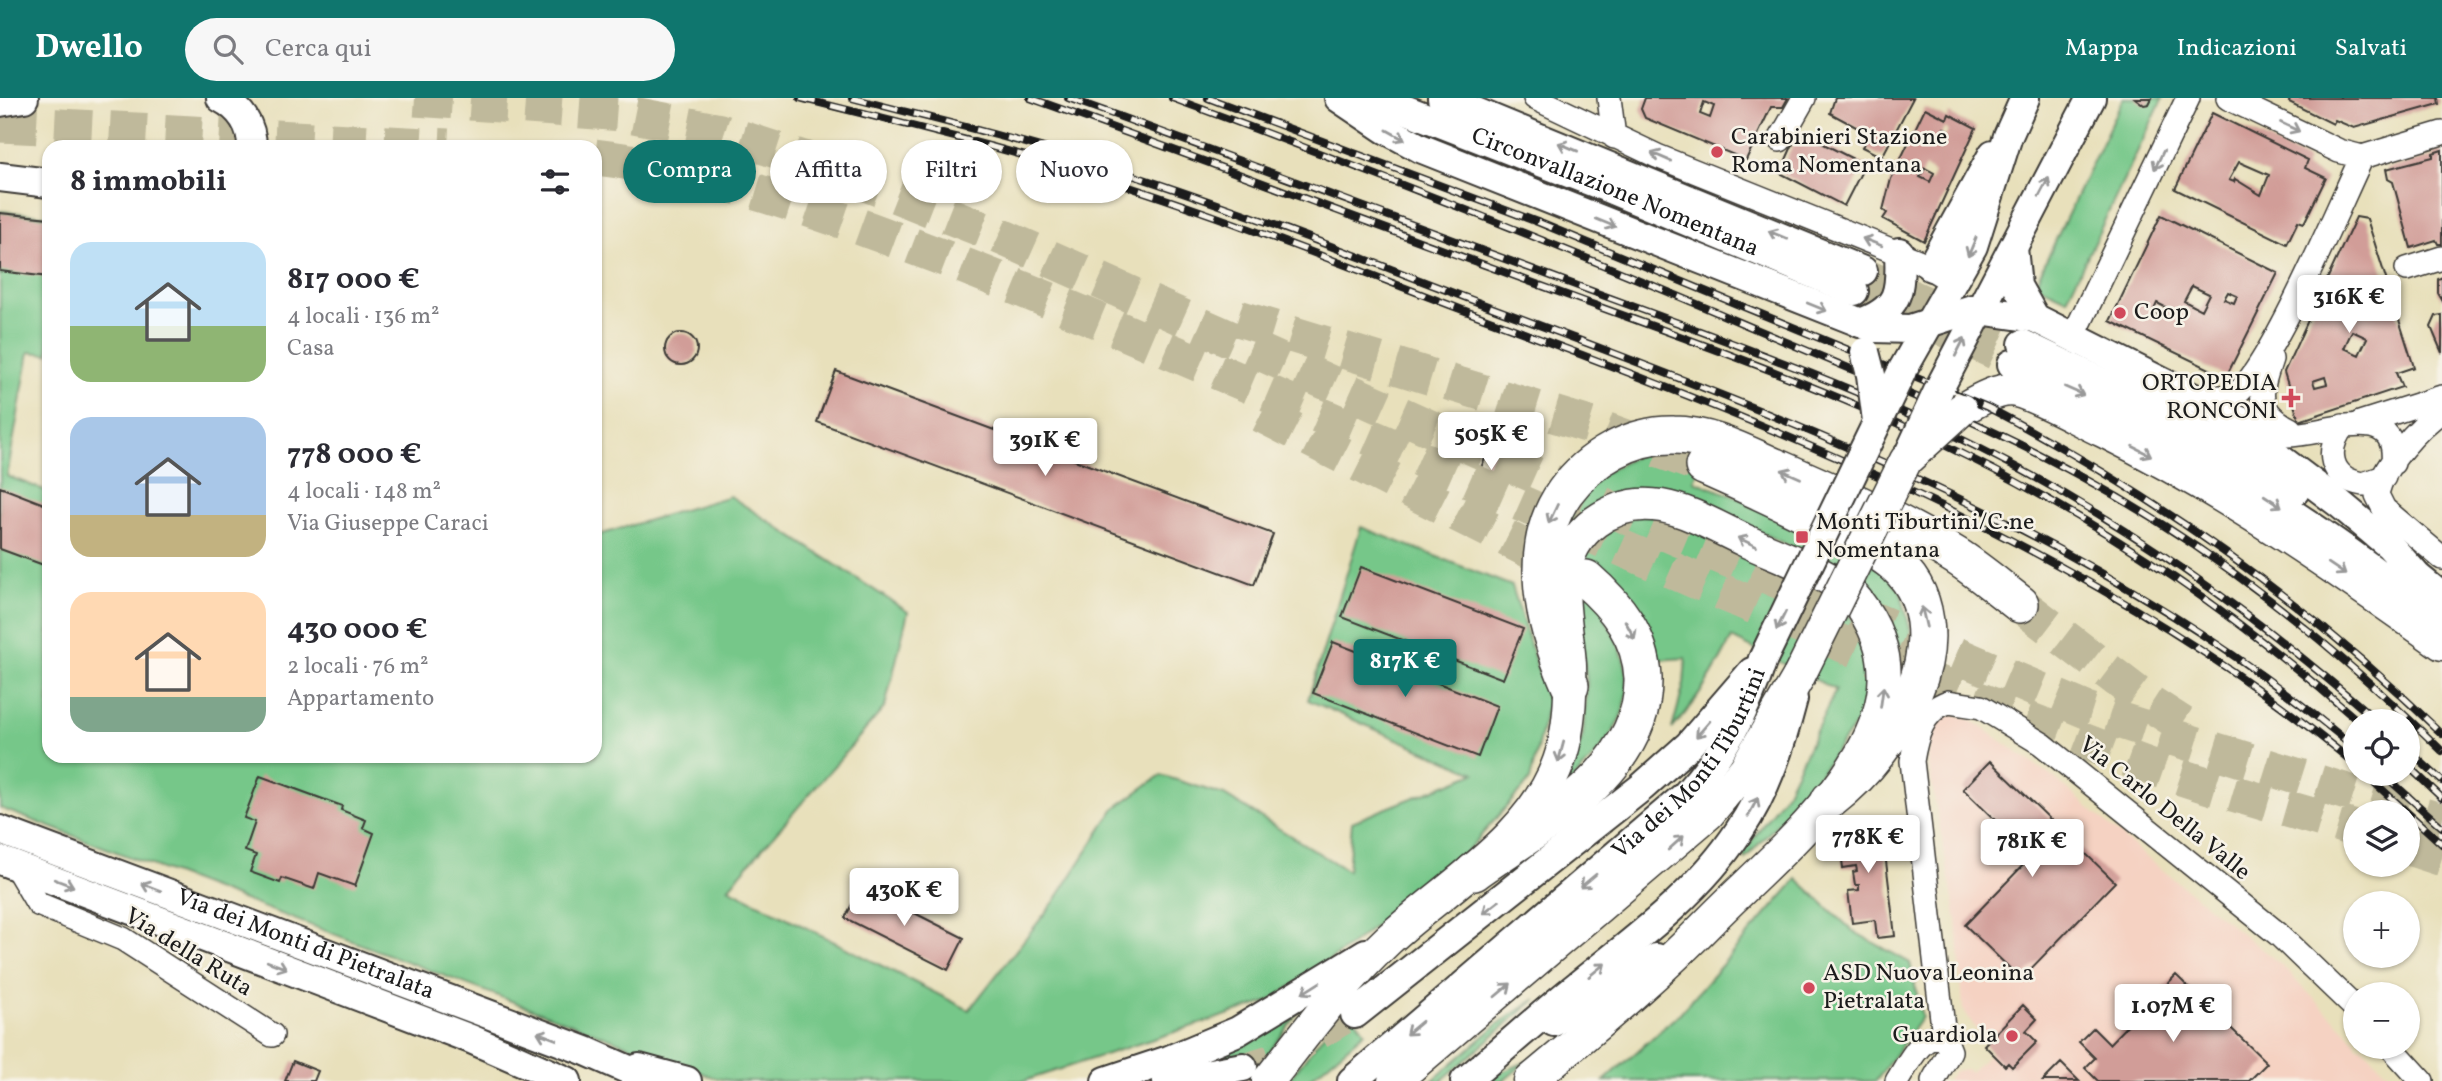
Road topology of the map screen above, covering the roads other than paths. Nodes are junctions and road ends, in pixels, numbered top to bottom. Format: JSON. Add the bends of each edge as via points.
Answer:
{"nodes":[{"id":1,"x":24,"y":98,"type":"edge"},
{"id":2,"x":221,"y":98,"type":"edge"},
{"id":3,"x":1339,"y":98,"type":"edge"},
{"id":4,"x":1376,"y":98,"type":"edge"},
{"id":5,"x":1442,"y":98,"type":"edge"},
{"id":6,"x":1456,"y":98,"type":"edge"},
{"id":7,"x":1535,"y":98,"type":"edge"},
{"id":8,"x":1609,"y":98,"type":"edge"},
{"id":9,"x":1804,"y":98,"type":"edge"},
{"id":10,"x":2025,"y":98,"type":"edge"},
{"id":11,"x":2091,"y":98,"type":"edge"},
{"id":12,"x":2189,"y":98,"type":"edge"},
{"id":13,"x":2228,"y":98,"type":"edge"},
{"id":14,"x":0,"y":102,"type":"edge"},
{"id":15,"x":1504,"y":122,"type":"junction"},
{"id":16,"x":2442,"y":133,"type":"edge"},
{"id":17,"x":2008,"y":136,"type":"junction"},
{"id":18,"x":1614,"y":137,"type":"junction"},
{"id":19,"x":250,"y":140,"type":"edge"},
{"id":20,"x":1780,"y":140,"type":"dead end"},
{"id":21,"x":2362,"y":157,"type":"junction"},
{"id":22,"x":0,"y":177,"type":"edge"},
{"id":23,"x":42,"y":182,"type":"edge"},
{"id":24,"x":2013,"y":248,"type":"junction"},
{"id":25,"x":1899,"y":252,"type":"junction"},
{"id":26,"x":2442,"y":258,"type":"edge"},
{"id":27,"x":1931,"y":267,"type":"junction"},
{"id":28,"x":2407,"y":269,"type":"dead end"},
{"id":29,"x":1953,"y":285,"type":"junction"},
{"id":30,"x":1980,"y":309,"type":"junction"},
{"id":31,"x":2035,"y":318,"type":"junction"},
{"id":32,"x":1856,"y":321,"type":"junction"},
{"id":33,"x":1927,"y":325,"type":"junction"},
{"id":34,"x":2281,"y":329,"type":"junction"},
{"id":35,"x":2073,"y":337,"type":"junction"},
{"id":36,"x":2016,"y":366,"type":"junction"},
{"id":37,"x":2442,"y":397,"type":"edge"},
{"id":38,"x":2202,"y":401,"type":"junction"},
{"id":39,"x":2442,"y":411,"type":"edge"},
{"id":40,"x":1877,"y":421,"type":"junction"},
{"id":41,"x":2351,"y":424,"type":"junction"},
{"id":42,"x":2300,"y":434,"type":"junction"},
{"id":43,"x":1906,"y":460,"type":"junction"},
{"id":44,"x":1704,"y":466,"type":"tunnel mouth"},
{"id":45,"x":2388,"y":470,"type":"junction"},
{"id":46,"x":2442,"y":558,"type":"edge"},
{"id":47,"x":2414,"y":573,"type":"junction"},
{"id":48,"x":1586,"y":579,"type":"tunnel mouth"},
{"id":49,"x":2442,"y":597,"type":"edge"},
{"id":50,"x":2020,"y":604,"type":"tunnel mouth"},
{"id":51,"x":2442,"y":625,"type":"edge"},
{"id":52,"x":2442,"y":644,"type":"edge"},
{"id":53,"x":1763,"y":659,"type":"junction"},
{"id":54,"x":1798,"y":676,"type":"junction"},
{"id":55,"x":1570,"y":685,"type":"junction"},
{"id":56,"x":1830,"y":800,"type":"junction"},
{"id":57,"x":0,"y":830,"type":"edge"},
{"id":58,"x":8,"y":863,"type":"edge"},
{"id":59,"x":1474,"y":872,"type":"junction"},
{"id":60,"x":1712,"y":919,"type":"junction"},
{"id":61,"x":1390,"y":939,"type":"junction"},
{"id":62,"x":2343,"y":996,"type":"edge"},
{"id":63,"x":1355,"y":1014,"type":"tunnel mouth"},
{"id":64,"x":272,"y":1035,"type":"dead end"},
{"id":65,"x":1944,"y":1036,"type":"junction"},
{"id":66,"x":2402,"y":1059,"type":"edge"},
{"id":67,"x":611,"y":1061,"type":"junction"},
{"id":68,"x":1489,"y":1061,"type":"junction"},
{"id":69,"x":1255,"y":1074,"type":"edge"},
{"id":70,"x":567,"y":1081,"type":"edge"},
{"id":71,"x":654,"y":1081,"type":"edge"},
{"id":72,"x":687,"y":1081,"type":"edge"},
{"id":73,"x":1106,"y":1081,"type":"edge"},
{"id":74,"x":1167,"y":1081,"type":"edge"},
{"id":75,"x":1352,"y":1081,"type":"edge"},
{"id":76,"x":1394,"y":1081,"type":"edge"},
{"id":77,"x":1465,"y":1081,"type":"edge"},
{"id":78,"x":1530,"y":1081,"type":"edge"},
{"id":79,"x":1897,"y":1081,"type":"edge"},
{"id":80,"x":1933,"y":1081,"type":"edge"},
{"id":81,"x":2422,"y":1081,"type":"edge"}],
"edges":[{"from":1,"to":14,"type":"street"},
{"from":2,"to":19,"type":"street","via":[[245,120]]},
{"from":3,"to":32,"type":"street","one_way":true,"via":[[1420,148]]},
{"from":4,"to":15,"type":"street","name":"Circonvallazione Nomentana","one_way":true,"via":[[1858,281]]},
{"from":5,"to":15,"type":"street","name":"Circonvallazione Nomentana"},
{"from":6,"to":15,"type":"street"},
{"from":7,"to":18,"type":"street","name":"Circonvallazione Nomentana"},
{"from":8,"to":18,"type":"street"},
{"from":9,"to":20,"type":"street"},
{"from":10,"to":17,"type":"street"},
{"from":24,"to":11,"type":"street","name":"Via dei Monti Tiburtini","one_way":true},
{"from":12,"to":35,"type":"street","one_way":true},
{"from":13,"to":21,"type":"street","one_way":true,"via":[[2339,151]]},
{"from":16,"to":21,"type":"street"},
{"from":17,"to":27,"type":"street","via":[[1985,164]]},
{"from":17,"to":29,"type":"street","name":"Via dei Monti Tiburtini","one_way":true,"via":[[1984,217]]},
{"from":25,"to":18,"type":"street","name":"Circonvallazione Nomentana","one_way":true},
{"from":21,"to":34,"type":"street"},
{"from":22,"to":23,"type":"street"},
{"from":24,"to":30,"type":"street","name":"Via dei Monti Tiburtini"},
{"from":24,"to":31,"type":"street","via":[[2017,286]]},
{"from":25,"to":27,"type":"street","name":"Circonvallazione Nomentana"},
{"from":25,"to":32,"type":"street","via":[[1896,298],[1884,312]]},
{"from":26,"to":28,"type":"street"},
{"from":27,"to":29,"type":"street","name":"Circonvallazione Nomentana"},
{"from":29,"to":30,"type":"street"},
{"from":29,"to":33,"type":"street","name":"Via dei Monti Tiburtini"},
{"from":30,"to":31,"type":"street"},
{"from":30,"to":33,"type":"street","via":[[1954,313]]},
{"from":43,"to":30,"type":"street","name":"Via dei Monti Tiburtini","one_way":true,"bridge":true},
{"from":31,"to":35,"type":"street"},
{"from":31,"to":36,"type":"street","via":[[2013,334],[1999,356],[2002,378]]},
{"from":32,"to":33,"type":"street","via":[[1891,330]]},
{"from":32,"to":40,"type":"street","bridge":true},
{"from":33,"to":40,"type":"street","name":"Via dei Monti Tiburtini","bridge":true},
{"from":34,"to":38,"type":"street","via":[[2236,395]]},
{"from":34,"to":42,"type":"street","via":[[2262,401],[2270,417]]},
{"from":35,"to":38,"type":"street"},
{"from":36,"to":43,"type":"main road","bridge":true,"via":[[1989,397],[1961,410]]},
{"from":36,"to":47,"type":"street","via":[[2190,426]]},
{"from":36,"to":51,"type":"street","one_way":true,"via":[[2148,428],[2261,493],[2343,547]]},
{"from":36,"to":52,"type":"main road","one_way":true,"via":[[2129,444],[2328,563]]},
{"from":37,"to":41,"type":"street"},
{"from":38,"to":42,"type":"street","via":[[2274,432]]},
{"from":38,"to":47,"type":"street","via":[[2340,504]]},
{"from":39,"to":45,"type":"street","via":[[2422,425]]},
{"from":40,"to":53,"type":"street","name":"Via dei Monti Tiburtini","one_way":true,"bridge":true},
{"from":41,"to":42,"type":"street"},
{"from":41,"to":45,"type":"street","via":[[2379,430],[2388,438],[2393,449]]},
{"from":41,"to":45,"type":"street","via":[[2330,451],[2339,473],[2362,484]]},
{"from":43,"to":54,"type":"main road","name":"Via dei Monti Tiburtini","bridge":true},
{"from":56,"to":44,"type":"highway","one_way":true,"via":[[1860,772],[1910,702],[1926,645],[1919,601],[1900,570],[1879,552],[1780,499]]},
{"from":45,"to":46,"type":"street","via":[[2378,490],[2381,506]]},
{"from":47,"to":49,"type":"street"},
{"from":48,"to":59,"type":"highway","one_way":true,"via":[[1621,615],[1636,641],[1643,686],[1636,722],[1620,754],[1592,784]]},
{"from":50,"to":55,"type":"highway","one_way":true,"via":[[1957,556],[1857,503],[1713,441],[1657,436],[1626,445],[1588,468],[1558,503],[1545,533],[1541,551],[1545,600]]},
{"from":53,"to":63,"type":"street","one_way":true,"via":[[1689,745],[1642,787]]},
{"from":53,"to":75,"type":"street","name":"Via dei Monti Tiburtini","one_way":true,"via":[[1735,730],[1685,796]]},
{"from":68,"to":54,"type":"street","one_way":true,"via":[[1676,904],[1717,860],[1745,822],[1770,772]]},
{"from":76,"to":54,"type":"main road","name":"Via dei Monti Tiburtini","one_way":true,"via":[[1708,814],[1745,769]]},
{"from":56,"to":55,"type":"main road","one_way":true,"via":[[1879,712],[1884,666],[1871,624],[1846,590],[1680,509],[1652,503],[1621,508],[1590,526],[1572,549],[1563,576]]},
{"from":55,"to":59,"type":"main road","one_way":true,"via":[[1564,745],[1555,771],[1533,806]]},
{"from":56,"to":60,"type":"main road","via":[[1774,862]]},
{"from":67,"to":57,"type":"street","name":"Via dei Monti di Pietralata","one_way":true},
{"from":58,"to":64,"type":"street","name":"Via della Ruta","via":[[38,904],[123,939]]},
{"from":58,"to":70,"type":"street","name":"Via dei Monti di Pietralata","one_way":true,"via":[[471,1039]]},
{"from":59,"to":61,"type":"main road"},
{"from":60,"to":68,"type":"street","via":[[1627,978]]},
{"from":60,"to":78,"type":"main road","via":[[1674,959]]},
{"from":61,"to":69,"type":"main road"},
{"from":61,"to":73,"type":"street","one_way":true,"via":[[1238,1031]]},
{"from":62,"to":65,"type":"street","name":"Via Carlo Della Valle","via":[[2278,934],[2085,778],[2012,724],[1981,707],[1958,702],[1934,709],[1922,724],[1912,761]]},
{"from":65,"to":79,"type":"street","via":[[1924,1042]]},
{"from":65,"to":80,"type":"street","via":[[1950,1056]]},
{"from":66,"to":81,"type":"street"},
{"from":67,"to":71,"type":"street","name":"Via dei Monti di Pietralata"},
{"from":67,"to":72,"type":"street","name":"Via dei Monti di Pietralata"},
{"from":68,"to":77,"type":"street"},
{"from":69,"to":74,"type":"street"}]}
